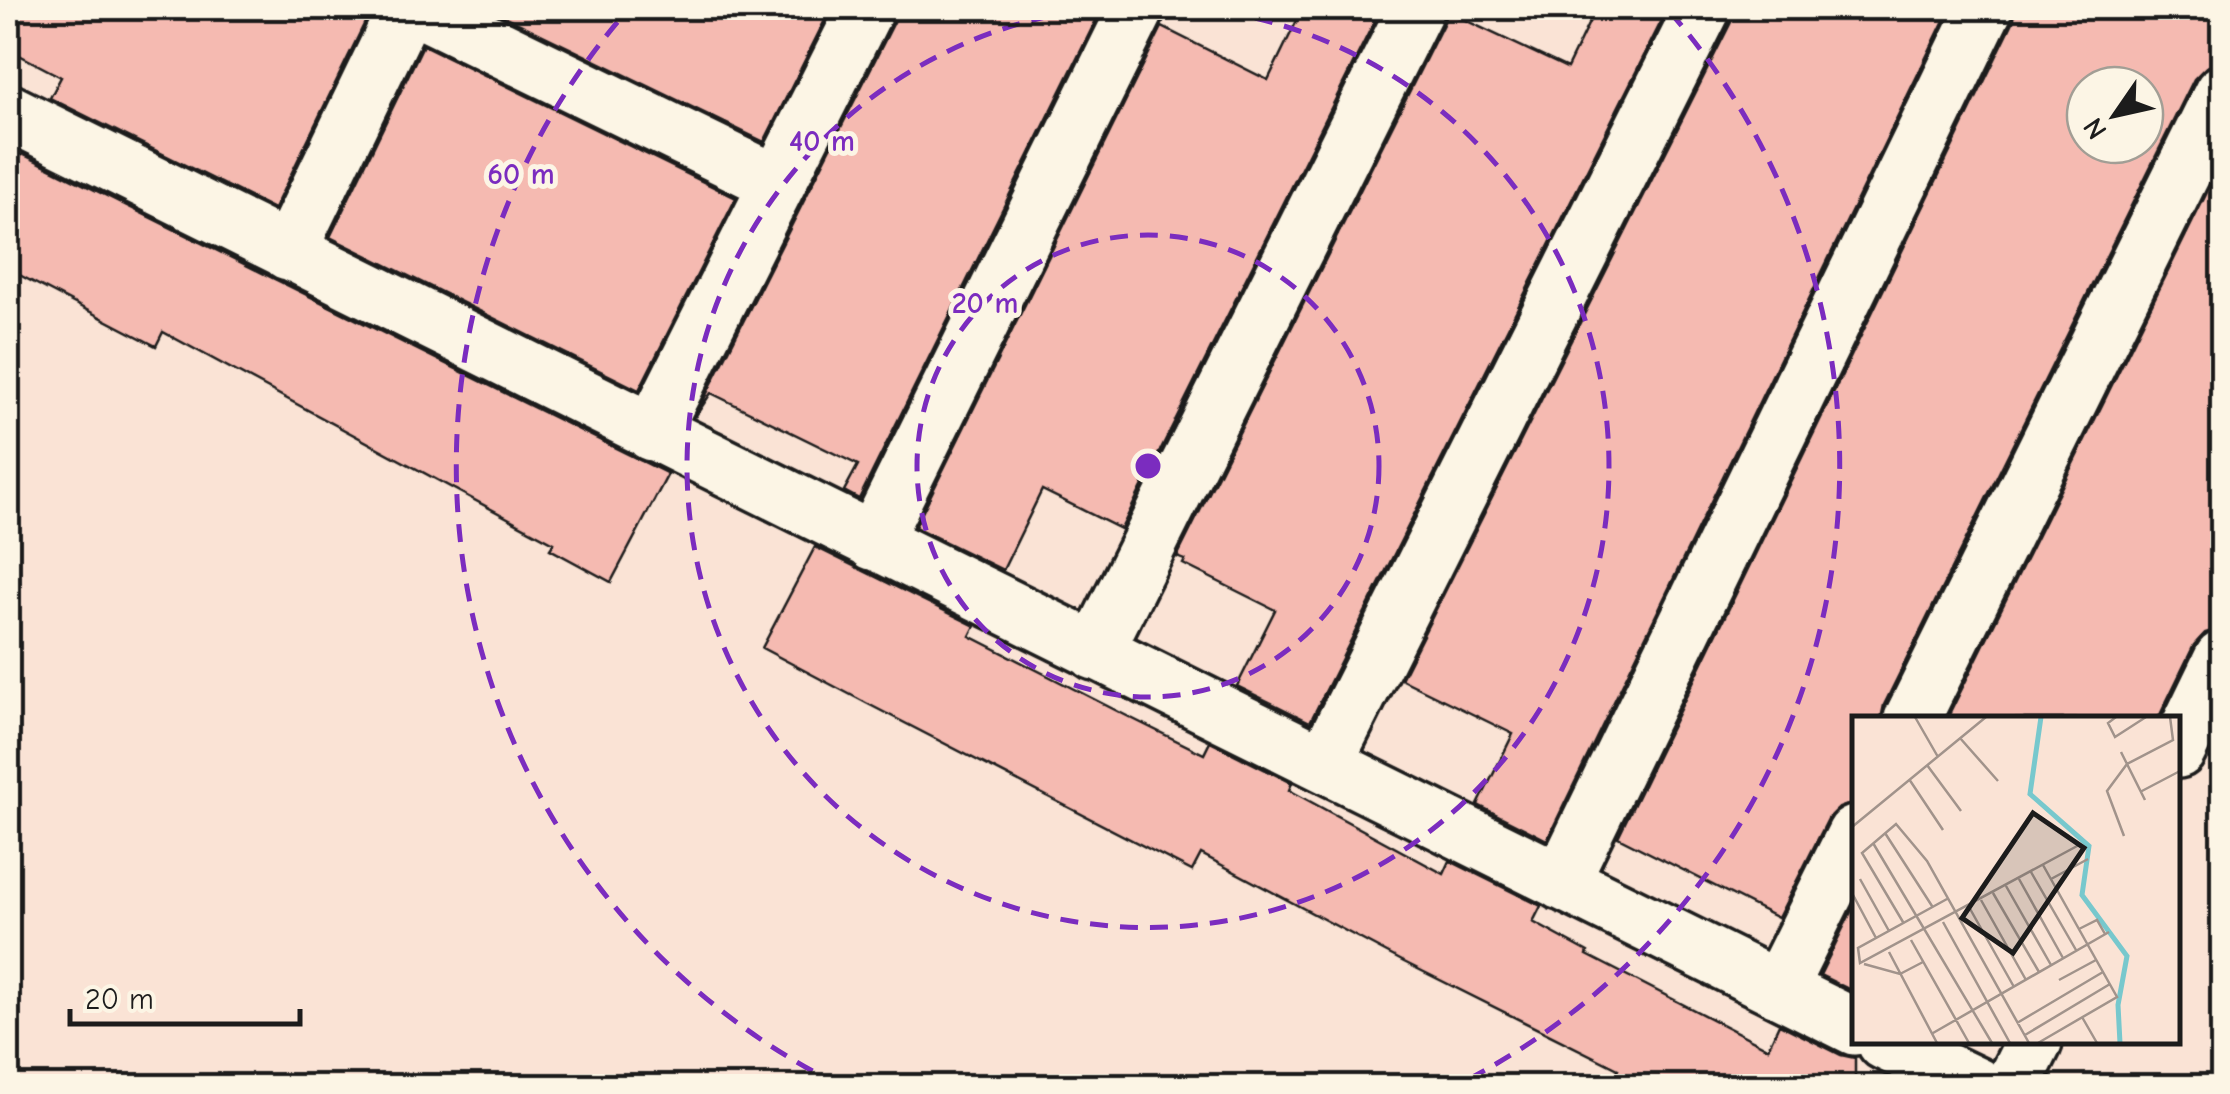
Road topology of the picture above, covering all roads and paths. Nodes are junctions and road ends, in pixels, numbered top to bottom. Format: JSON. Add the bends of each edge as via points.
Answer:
{"nodes":[{"id":1,"x":406,"y":8,"type":"edge"},
{"id":2,"x":416,"y":8,"type":"edge"},
{"id":3,"x":866,"y":8,"type":"edge"},
{"id":4,"x":1137,"y":8,"type":"edge"},
{"id":5,"x":1416,"y":8,"type":"edge"},
{"id":6,"x":1703,"y":8,"type":"edge"},
{"id":7,"x":1985,"y":8,"type":"edge"},
{"id":8,"x":2222,"y":93,"type":"edge"},
{"id":9,"x":8,"y":112,"type":"edge"},
{"id":10,"x":777,"y":183,"type":"junction"},
{"id":11,"x":288,"y":252,"type":"junction"},
{"id":12,"x":652,"y":433,"type":"junction"},
{"id":13,"x":873,"y":542,"type":"junction"},
{"id":14,"x":1094,"y":652,"type":"junction"},
{"id":15,"x":2222,"y":659,"type":"edge"},
{"id":16,"x":1913,"y":716,"type":"edge"},
{"id":17,"x":2180,"y":746,"type":"edge"},
{"id":18,"x":1324,"y":764,"type":"junction"},
{"id":19,"x":1852,"y":840,"type":"edge"},
{"id":20,"x":1561,"y":882,"type":"junction"},
{"id":21,"x":1778,"y":989,"type":"junction"},
{"id":22,"x":1852,"y":1026,"type":"edge"},
{"id":23,"x":1889,"y":1044,"type":"edge"},
{"id":24,"x":2033,"y":1044,"type":"edge"},
{"id":25,"x":1977,"y":1086,"type":"edge"},
{"id":26,"x":2012,"y":1086,"type":"edge"}],
"edges":[{"from":1,"to":11,"type":"street"},
{"from":2,"to":10,"type":"street"},
{"from":3,"to":10,"type":"street"},
{"from":4,"to":13,"type":"street"},
{"from":5,"to":14,"type":"street"},
{"from":6,"to":18,"type":"street"},
{"from":7,"to":20,"type":"street"},
{"from":8,"to":16,"type":"street"},
{"from":9,"to":11,"type":"street"},
{"from":10,"to":12,"type":"street"},
{"from":11,"to":12,"type":"street"},
{"from":12,"to":13,"type":"street"},
{"from":13,"to":14,"type":"street"},
{"from":14,"to":18,"type":"street"},
{"from":15,"to":17,"type":"street"},
{"from":18,"to":20,"type":"street"},
{"from":19,"to":21,"type":"street"},
{"from":20,"to":21,"type":"street"},
{"from":21,"to":22,"type":"street"},
{"from":23,"to":25,"type":"street"},
{"from":24,"to":26,"type":"street"}]}
